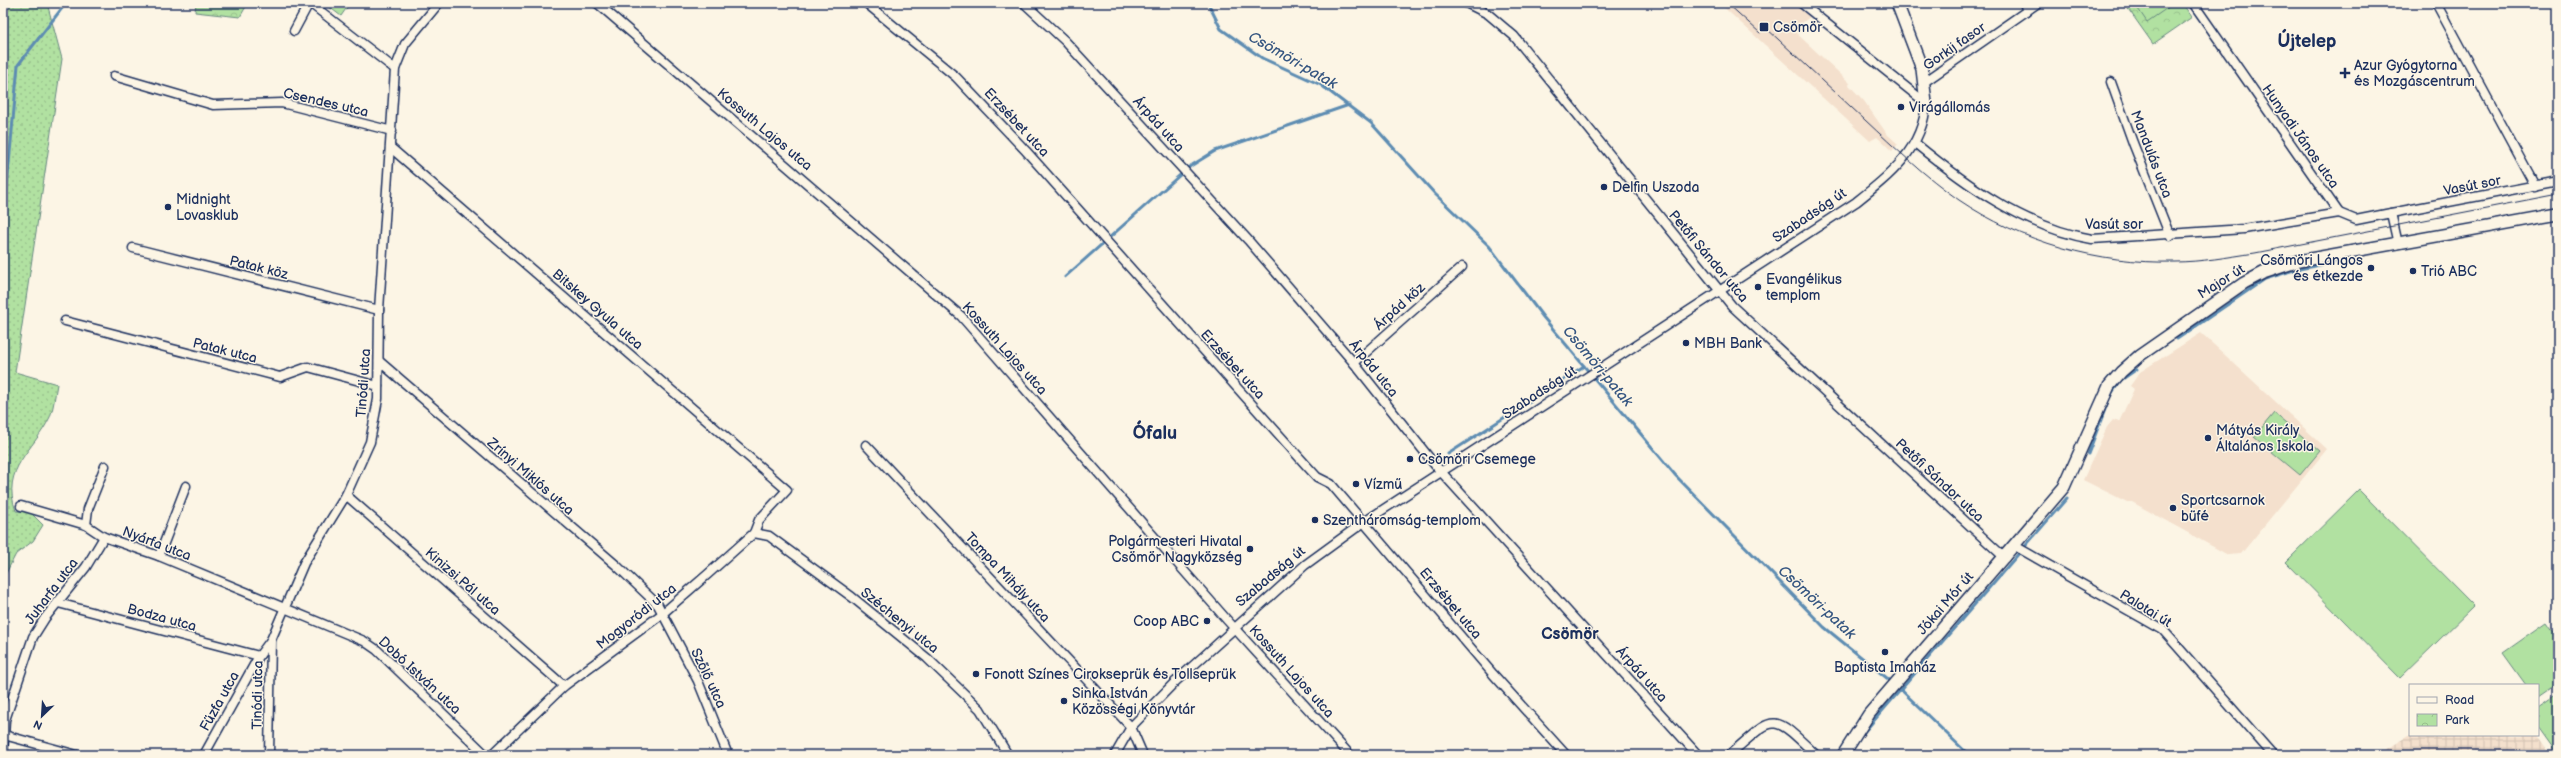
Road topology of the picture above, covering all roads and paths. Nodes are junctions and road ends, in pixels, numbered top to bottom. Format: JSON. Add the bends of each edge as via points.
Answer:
{"nodes":[{"id":1,"x":309,"y":3,"type":"edge"},
{"id":2,"x":439,"y":3,"type":"edge"},
{"id":3,"x":597,"y":3,"type":"edge"},
{"id":4,"x":866,"y":3,"type":"edge"},
{"id":5,"x":1024,"y":3,"type":"edge"},
{"id":6,"x":1466,"y":3,"type":"edge"},
{"id":7,"x":1801,"y":3,"type":"edge"},
{"id":8,"x":1897,"y":3,"type":"edge"},
{"id":9,"x":2038,"y":3,"type":"edge"},
{"id":10,"x":2193,"y":3,"type":"edge"},
{"id":11,"x":2436,"y":3,"type":"edge"},
{"id":12,"x":2025,"y":7,"type":"edge"},
{"id":13,"x":294,"y":31,"type":"dead end"},
{"id":14,"x":395,"y":69,"type":"junction"},
{"id":15,"x":114,"y":76,"type":"dead end"},
{"id":16,"x":2111,"y":82,"type":"dead end"},
{"id":17,"x":1923,"y":83,"type":"junction"},
{"id":18,"x":1926,"y":103,"type":"junction"},
{"id":19,"x":392,"y":131,"type":"junction"},
{"id":20,"x":1915,"y":143,"type":"junction"},
{"id":21,"x":391,"y":148,"type":"junction"},
{"id":22,"x":2558,"y":181,"type":"edge"},
{"id":23,"x":2535,"y":186,"type":"junction"},
{"id":24,"x":2339,"y":213,"type":"junction"},
{"id":25,"x":2391,"y":213,"type":"junction"},
{"id":26,"x":2558,"y":214,"type":"edge"},
{"id":27,"x":2170,"y":236,"type":"junction"},
{"id":28,"x":2398,"y":244,"type":"junction"},
{"id":29,"x":133,"y":248,"type":"dead end"},
{"id":30,"x":1462,"y":267,"type":"dead end"},
{"id":31,"x":1720,"y":292,"type":"junction"},
{"id":32,"x":379,"y":310,"type":"junction"},
{"id":33,"x":65,"y":321,"type":"dead end"},
{"id":34,"x":379,"y":361,"type":"junction"},
{"id":35,"x":1354,"y":363,"type":"junction"},
{"id":36,"x":378,"y":386,"type":"junction"},
{"id":37,"x":866,"y":445,"type":"dead end"},
{"id":38,"x":104,"y":466,"type":"dead end"},
{"id":39,"x":1442,"y":472,"type":"junction"},
{"id":40,"x":186,"y":486,"type":"dead end"},
{"id":41,"x":787,"y":490,"type":"joint"},
{"id":42,"x":346,"y":495,"type":"junction"},
{"id":43,"x":21,"y":506,"type":"dead end"},
{"id":44,"x":1364,"y":522,"type":"junction"},
{"id":45,"x":86,"y":525,"type":"junction"},
{"id":46,"x":754,"y":533,"type":"junction"},
{"id":47,"x":104,"y":537,"type":"junction"},
{"id":48,"x":2020,"y":549,"type":"junction"},
{"id":49,"x":159,"y":556,"type":"junction"},
{"id":50,"x":2005,"y":558,"type":"junction"},
{"id":51,"x":58,"y":603,"type":"junction"},
{"id":52,"x":283,"y":608,"type":"junction"},
{"id":53,"x":662,"y":614,"type":"junction"},
{"id":54,"x":1234,"y":627,"type":"junction"},
{"id":55,"x":271,"y":640,"type":"junction"},
{"id":56,"x":259,"y":656,"type":"junction"},
{"id":57,"x":564,"y":686,"type":"junction"},
{"id":58,"x":1131,"y":727,"type":"junction"},
{"id":59,"x":4,"y":735,"type":"junction"},
{"id":60,"x":3,"y":755,"type":"edge"},
{"id":61,"x":77,"y":755,"type":"edge"},
{"id":62,"x":204,"y":755,"type":"edge"},
{"id":63,"x":269,"y":755,"type":"edge"},
{"id":64,"x":486,"y":755,"type":"edge"},
{"id":65,"x":492,"y":755,"type":"edge"},
{"id":66,"x":728,"y":755,"type":"edge"},
{"id":67,"x":1008,"y":755,"type":"edge"},
{"id":68,"x":1115,"y":755,"type":"edge"},
{"id":69,"x":1143,"y":755,"type":"edge"},
{"id":70,"x":1350,"y":755,"type":"edge"},
{"id":71,"x":1566,"y":755,"type":"edge"},
{"id":72,"x":1698,"y":755,"type":"edge"},
{"id":73,"x":1729,"y":755,"type":"edge"},
{"id":74,"x":1816,"y":755,"type":"edge"},
{"id":75,"x":1843,"y":755,"type":"edge"},
{"id":76,"x":2273,"y":755,"type":"edge"}],
"edges":[{"from":1,"to":13,"type":"street"},
{"from":1,"to":14,"type":"street"},
{"from":2,"to":14,"type":"street","name":"Tinódi utca","via":[[405,44]]},
{"from":3,"to":54,"type":"street","name":"Kossuth Lajos utca","via":[[961,316]]},
{"from":4,"to":44,"type":"street","name":"Erzsébet utca","via":[[956,77],[1306,465],[1317,476],[1331,484]]},
{"from":5,"to":35,"type":"street","name":"Árpád utca","via":[[1065,41],[1248,240]]},
{"from":6,"to":31,"type":"street","name":"Petőfi Sándor utca","via":[[1488,14],[1514,36]]},
{"from":7,"to":18,"type":"street"},
{"from":8,"to":17,"type":"street","name":"Szabadság út","via":[[1922,69]]},
{"from":9,"to":12,"type":"street","name":"Gorkij fasor"},
{"from":10,"to":24,"type":"street","name":"Hunyadi János utca"},
{"from":11,"to":23,"type":"street"},
{"from":12,"to":17,"type":"street","name":"Gorkij fasor"},
{"from":14,"to":19,"type":"street","name":"Tinódi utca"},
{"from":15,"to":19,"type":"street","name":"Csendes utca","via":[[213,105],[282,103]]},
{"from":16,"to":27,"type":"street","name":"Mandulás utca"},
{"from":17,"to":18,"type":"street","name":"Szabadság út"},
{"from":18,"to":20,"type":"street","name":"Szabadság út","via":[[1924,121]]},
{"from":19,"to":21,"type":"street","name":"Tinódi utca"},
{"from":20,"to":27,"type":"street","name":"Vasút sor","via":[[1951,173],[2040,224],[2062,233],[2092,239]]},
{"from":20,"to":31,"type":"street","name":"Szabadság út","via":[[1901,164],[1856,202]]},
{"from":21,"to":32,"type":"street","name":"Tinódi utca"},
{"from":21,"to":41,"type":"street","name":"Bitskey Gyula utca"},
{"from":22,"to":23,"type":"street","name":"Vasút sor"},
{"from":23,"to":25,"type":"street","name":"Vasút sor"},
{"from":24,"to":25,"type":"street","via":[[2356,220]]},
{"from":24,"to":27,"type":"street","name":"Vasút sor","via":[[2244,229]]},
{"from":25,"to":28,"type":"street"},
{"from":26,"to":28,"type":"street","name":"Major út"},
{"from":28,"to":48,"type":"street","name":"Major út","via":[[2299,262],[2263,272],[2139,356],[2109,386],[2064,487]]},
{"from":29,"to":32,"type":"street","name":"Patak köz"},
{"from":30,"to":35,"type":"street","name":"Árpád köz"},
{"from":31,"to":39,"type":"street","name":"Szabadság út"},
{"from":31,"to":50,"type":"street","name":"Petőfi Sándor utca","via":[[1732,306]]},
{"from":32,"to":34,"type":"street","name":"Tinódi utca"},
{"from":33,"to":36,"type":"street","name":"Patak utca","via":[[280,377],[308,367]]},
{"from":34,"to":36,"type":"street","name":"Tinódi utca"},
{"from":34,"to":53,"type":"street","name":"Zrínyi Miklós utca","via":[[616,565],[658,605]]},
{"from":35,"to":39,"type":"street","name":"Árpád utca"},
{"from":36,"to":42,"type":"street","name":"Tinódi utca","via":[[370,442]]},
{"from":37,"to":58,"type":"street","name":"Tompa Mihály utca"},
{"from":38,"to":45,"type":"street","via":[[88,509]]},
{"from":39,"to":44,"type":"street","name":"Szabadság út"},
{"from":39,"to":72,"type":"street","name":"Árpád utca"},
{"from":40,"to":49,"type":"street"},
{"from":41,"to":46,"type":"street","name":"Mogyoródi utca","via":[[759,520]]},
{"from":42,"to":52,"type":"street","name":"Tinódi utca","via":[[304,563]]},
{"from":42,"to":57,"type":"street","name":"Kinizsi Pál utca"},
{"from":43,"to":45,"type":"street","name":"Nyárfa utca"},
{"from":44,"to":54,"type":"street","name":"Szabadság út","via":[[1305,565]]},
{"from":44,"to":71,"type":"street","name":"Erzsébet utca","via":[[1493,674]]},
{"from":45,"to":47,"type":"street","name":"Nyárfa utca"},
{"from":46,"to":53,"type":"street","name":"Mogyoródi utca"},
{"from":46,"to":67,"type":"street","name":"Széchenyi utca","via":[[761,532],[769,536],[852,597],[927,658],[980,709]]},
{"from":47,"to":49,"type":"street","name":"Nyárfa utca"},
{"from":47,"to":51,"type":"street","name":"Juharfa utca","via":[[86,567]]},
{"from":48,"to":50,"type":"street","name":"Jókai Mór út"},
{"from":48,"to":76,"type":"street","name":"Palotai út","via":[[2163,630]]},
{"from":49,"to":52,"type":"street","name":"Nyárfa utca"},
{"from":50,"to":75,"type":"street","name":"Jókai Mór út","via":[[1869,714]]},
{"from":51,"to":56,"type":"street","name":"Bodza utca"},
{"from":51,"to":59,"type":"street","name":"Juharfa utca","via":[[33,637],[5,720]]},
{"from":52,"to":55,"type":"street","name":"Tinódi utca"},
{"from":52,"to":64,"type":"street","name":"Dobó István utca","via":[[364,641],[377,650]]},
{"from":53,"to":57,"type":"street","name":"Mogyoródi utca"},
{"from":53,"to":66,"type":"street","name":"Szőlő utca","via":[[698,681]]},
{"from":54,"to":58,"type":"street","name":"Szabadság út"},
{"from":54,"to":70,"type":"street","name":"Kossuth Lajos utca"},
{"from":55,"to":56,"type":"street","name":"Fűzfa utca"},
{"from":55,"to":63,"type":"street","name":"Tinódi utca"},
{"from":56,"to":62,"type":"street","name":"Fűzfa utca"},
{"from":57,"to":65,"type":"street","name":"Mogyoródi utca"},
{"from":58,"to":68,"type":"street","name":"Szabadság út"},
{"from":58,"to":69,"type":"street"},
{"from":59,"to":60,"type":"street","name":"Juharfa utca"},
{"from":59,"to":61,"type":"street"},
{"from":73,"to":74,"type":"street","via":[[1764,725],[1774,722],[1784,725]]}]}
